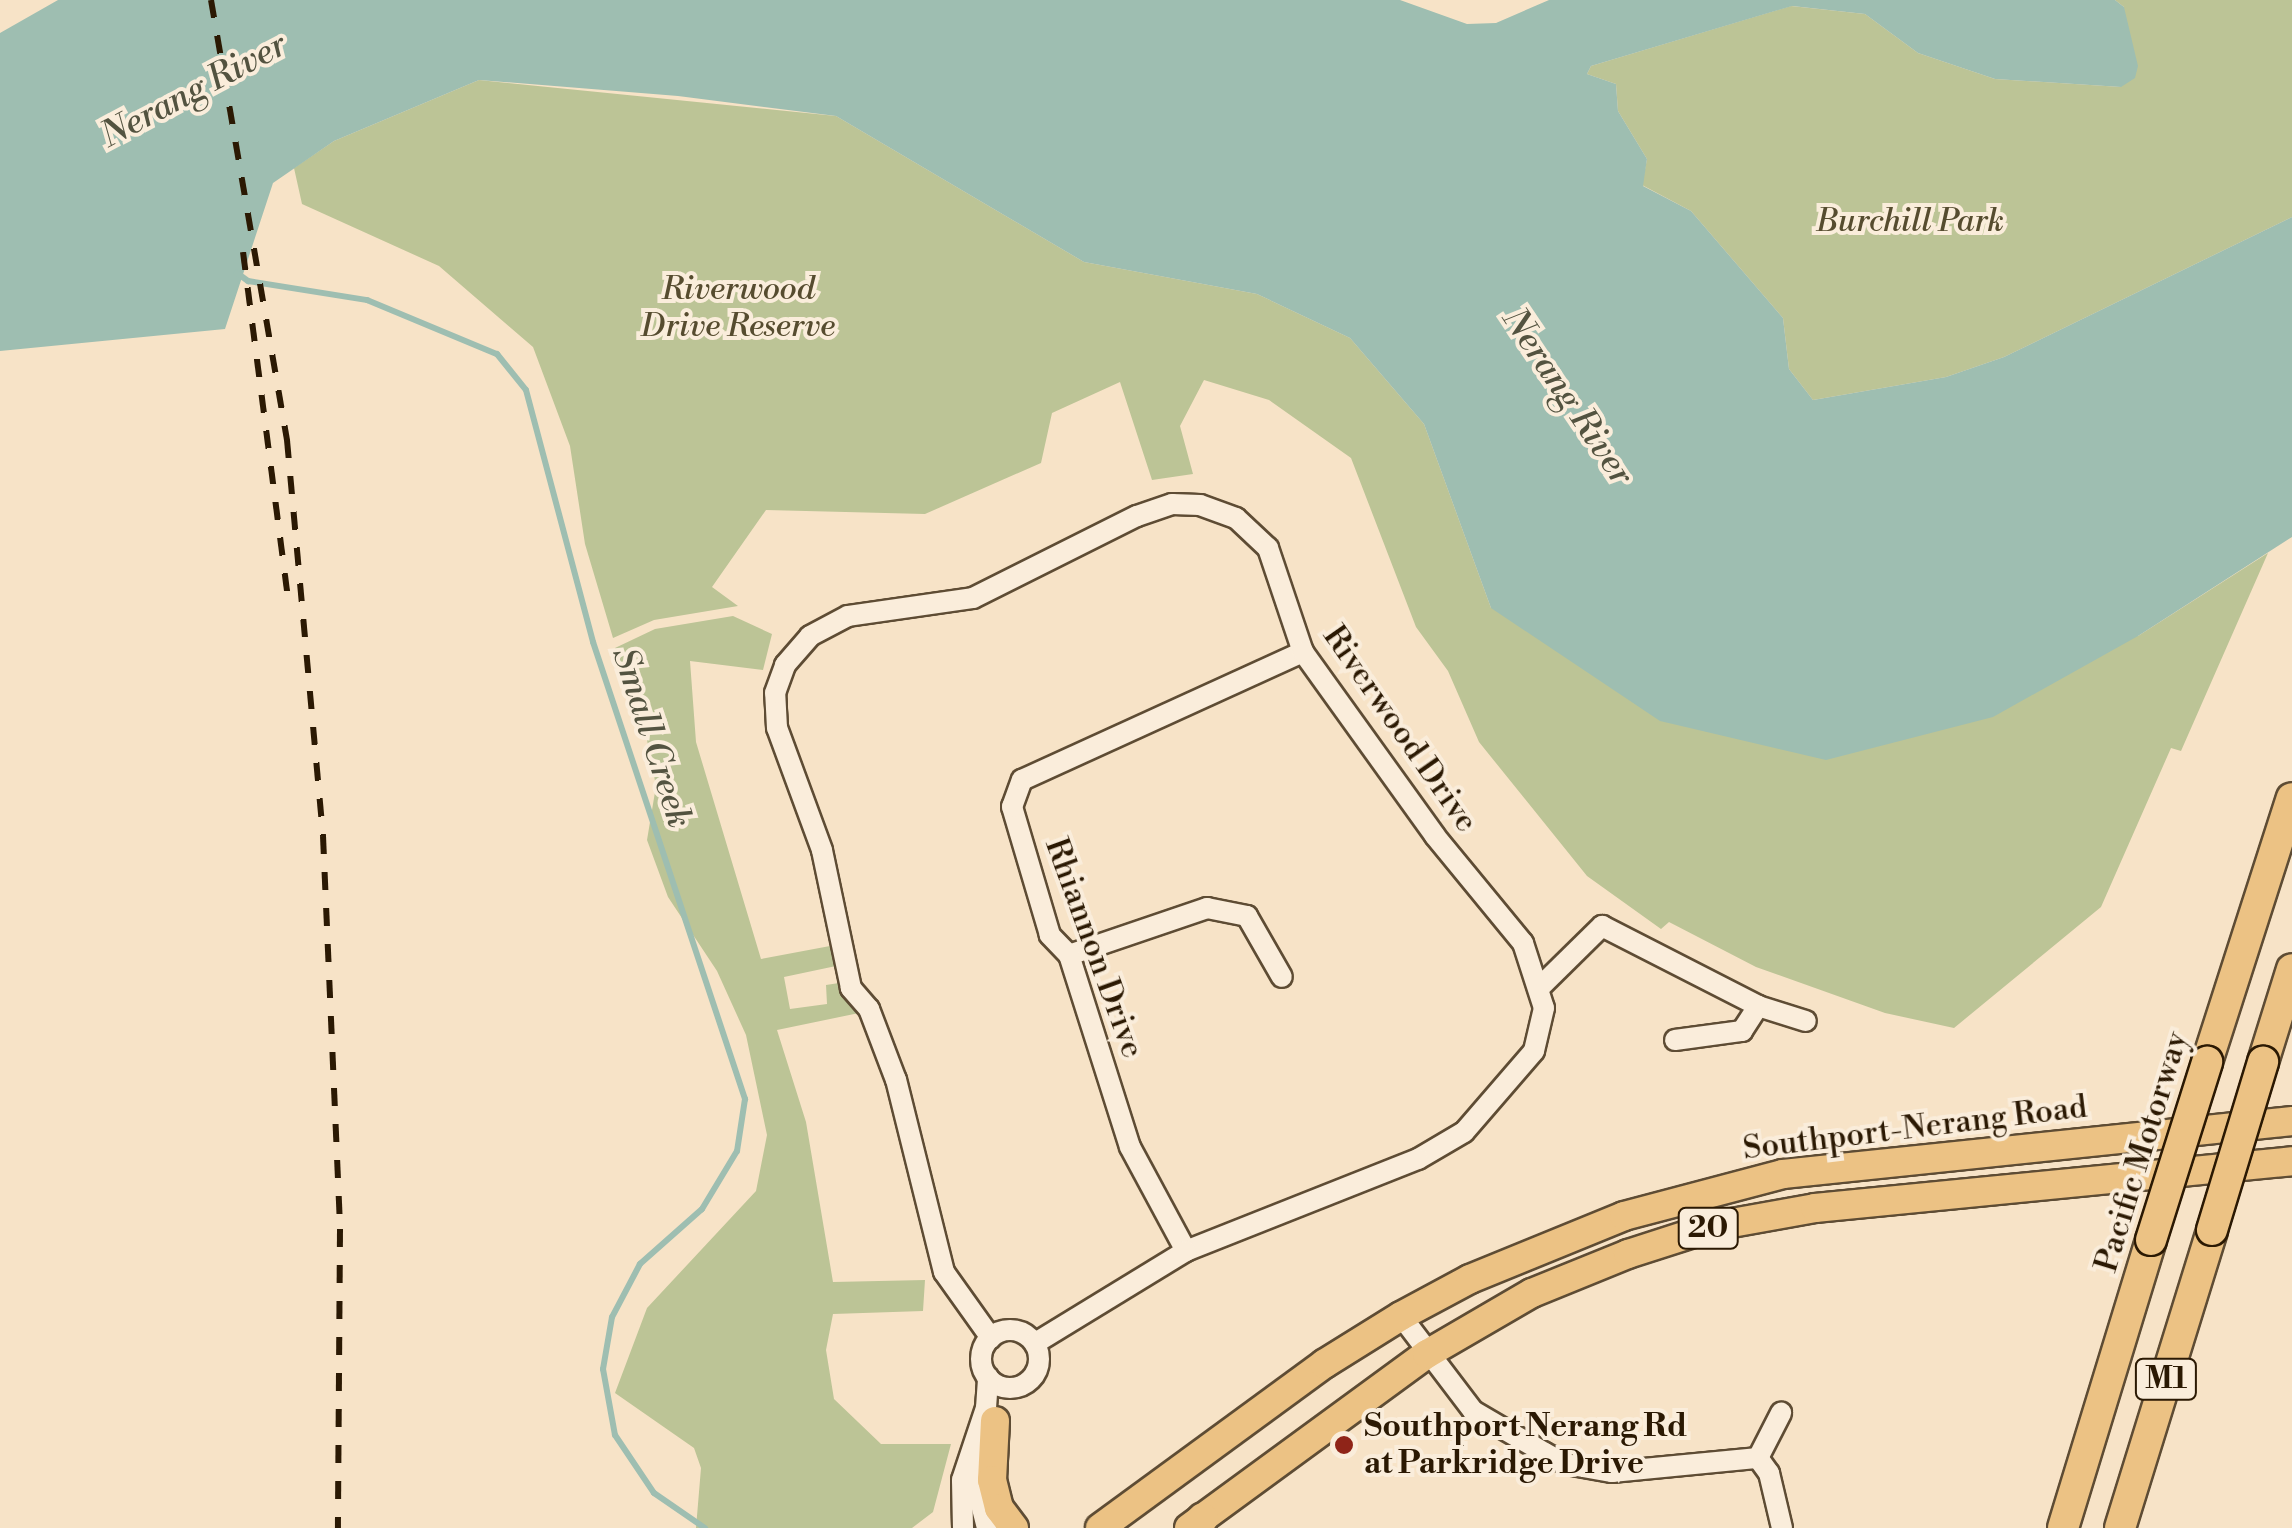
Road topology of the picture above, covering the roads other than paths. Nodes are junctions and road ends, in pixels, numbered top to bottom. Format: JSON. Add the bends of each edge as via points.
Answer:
{"nodes":[{"id":1,"x":1304,"y":652,"type":"junction"},
{"id":2,"x":2292,"y":798,"type":"edge"},
{"id":3,"x":1070,"y":956,"type":"junction"},
{"id":4,"x":2292,"y":969,"type":"edge"},
{"id":5,"x":1282,"y":977,"type":"dead end"},
{"id":6,"x":1541,"y":986,"type":"junction"},
{"id":7,"x":1758,"y":1006,"type":"junction"},
{"id":8,"x":1806,"y":1021,"type":"dead end"},
{"id":9,"x":1675,"y":1040,"type":"dead end"},
{"id":10,"x":2292,"y":1121,"type":"edge"},
{"id":11,"x":2292,"y":1162,"type":"edge"},
{"id":12,"x":1186,"y":1252,"type":"junction"},
{"id":13,"x":1402,"y":1316,"type":"junction"},
{"id":14,"x":991,"y":1338,"type":"junction"},
{"id":15,"x":1034,"y":1344,"type":"junction"},
{"id":16,"x":1428,"y":1354,"type":"junction"},
{"id":17,"x":988,"y":1378,"type":"junction"},
{"id":18,"x":1029,"y":1381,"type":"junction"},
{"id":19,"x":1781,"y":1412,"type":"dead end"},
{"id":20,"x":995,"y":1420,"type":"junction"},
{"id":21,"x":1758,"y":1458,"type":"junction"},
{"id":22,"x":1195,"y":1525,"type":"edge"},
{"id":23,"x":963,"y":1528,"type":"edge"},
{"id":24,"x":987,"y":1528,"type":"edge"},
{"id":25,"x":1014,"y":1528,"type":"edge"},
{"id":26,"x":1100,"y":1528,"type":"edge"},
{"id":27,"x":1782,"y":1528,"type":"edge"},
{"id":28,"x":2063,"y":1528,"type":"edge"},
{"id":29,"x":2120,"y":1528,"type":"edge"}],
"edges":[{"from":1,"to":3,"type":"street","name":"Rhiannon Drive","via":[[1022,780],[1012,807],[1050,935]]},
{"from":1,"to":6,"type":"street","name":"Riverwood Drive","via":[[1523,944]]},
{"from":1,"to":14,"type":"street","name":"Riverwood Drive","via":[[1268,548],[1236,518],[1172,504],[973,598],[848,616],[810,636],[785,665],[775,693],[777,728],[822,850],[851,988],[869,1009],[896,1080],[948,1282]]},
{"from":2,"to":28,"type":"highway","name":"Pacific Motorway","number":"M1","bridge":true},
{"from":3,"to":5,"type":"street","via":[[1208,908],[1247,916]]},
{"from":3,"to":12,"type":"street","name":"Rhiannon Drive","via":[[1130,1147]]},
{"from":4,"to":29,"type":"highway","number":"M1","bridge":true},
{"from":6,"to":7,"type":"street","via":[[1602,926]]},
{"from":6,"to":12,"type":"street","name":"Riverwood Drive","via":[[1544,1008],[1534,1052],[1464,1132],[1418,1160]]},
{"from":7,"to":8,"type":"street"},
{"from":7,"to":9,"type":"street","via":[[1742,1030]]},
{"from":10,"to":13,"type":"main road","name":"Southport-Nerang Road","number":"20","via":[[1783,1174],[1584,1230]]},
{"from":11,"to":16,"type":"main road","name":"Southport-Nerang Road","number":"20","via":[[1815,1208],[1715,1226],[1532,1292]]},
{"from":12,"to":15,"type":"street","name":"Riverwood Drive"},
{"from":13,"to":16,"type":"street"},
{"from":13,"to":26,"type":"main road","name":"Southport-Nerang Road","number":"20","via":[[1324,1364]]},
{"from":14,"to":15,"type":"street","via":[[1012,1330]]},
{"from":14,"to":17,"type":"street","via":[[981,1357]]},
{"from":15,"to":18,"type":"street","via":[[1039,1361]]},
{"from":16,"to":21,"type":"street","via":[[1473,1411],[1566,1464],[1612,1472]]},
{"from":16,"to":22,"type":"main road","name":"Southport-Nerang Road","number":"20"},
{"from":17,"to":18,"type":"street","via":[[1012,1388]]},
{"from":17,"to":23,"type":"street","via":[[986,1408],[962,1480]]},
{"from":18,"to":20,"type":"street"},
{"from":19,"to":21,"type":"street"},
{"from":20,"to":24,"type":"street","via":[[980,1490]]},
{"from":20,"to":25,"type":"main road","via":[[992,1480],[999,1508]]},
{"from":21,"to":27,"type":"street"}]}
